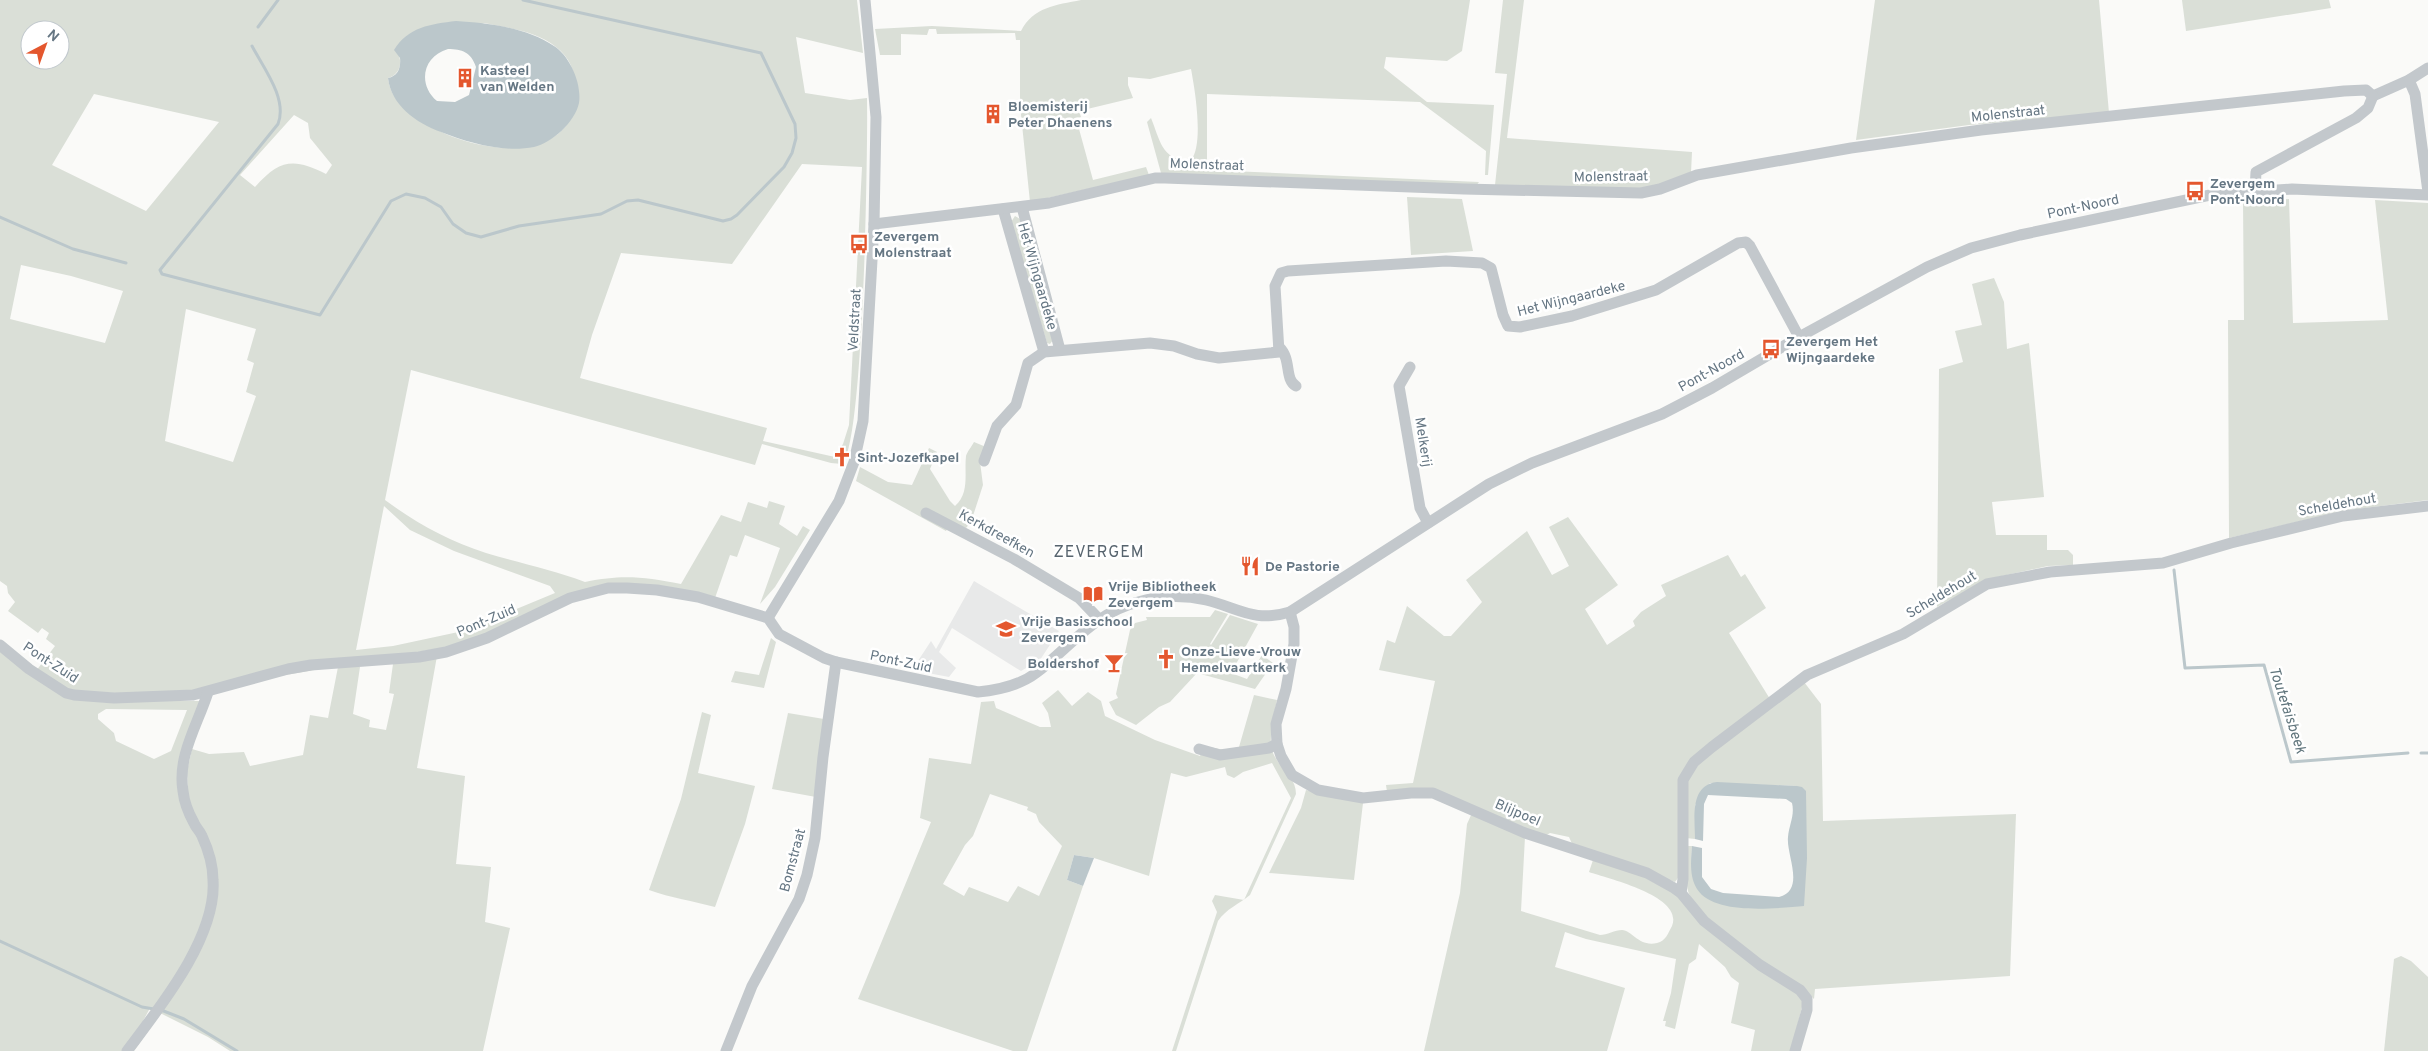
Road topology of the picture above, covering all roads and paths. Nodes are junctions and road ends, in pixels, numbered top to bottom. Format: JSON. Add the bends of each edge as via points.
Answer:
{"nodes":[{"id":1,"x":865,"y":0,"type":"edge"},
{"id":2,"x":2428,"y":68,"type":"edge"},
{"id":3,"x":2409,"y":80,"type":"junction"},
{"id":4,"x":2373,"y":96,"type":"junction"},
{"id":5,"x":2255,"y":190,"type":"junction"},
{"id":6,"x":2428,"y":194,"type":"edge"},
{"id":7,"x":1022,"y":208,"type":"junction"},
{"id":8,"x":1003,"y":209,"type":"junction"},
{"id":9,"x":874,"y":224,"type":"junction"},
{"id":10,"x":1799,"y":337,"type":"junction"},
{"id":11,"x":1279,"y":347,"type":"junction"},
{"id":12,"x":1060,"y":350,"type":"junction"},
{"id":13,"x":1044,"y":352,"type":"junction"},
{"id":14,"x":1410,"y":367,"type":"dead end"},
{"id":15,"x":1296,"y":386,"type":"dead end"},
{"id":16,"x":984,"y":460,"type":"dead end"},
{"id":17,"x":2428,"y":506,"type":"edge"},
{"id":18,"x":926,"y":513,"type":"dead end"},
{"id":19,"x":1428,"y":523,"type":"junction"},
{"id":20,"x":1290,"y":612,"type":"junction"},
{"id":21,"x":768,"y":618,"type":"junction"},
{"id":22,"x":1099,"y":619,"type":"junction"},
{"id":23,"x":0,"y":645,"type":"edge"},
{"id":24,"x":836,"y":662,"type":"junction"},
{"id":25,"x":208,"y":692,"type":"junction"},
{"id":26,"x":1277,"y":744,"type":"junction"},
{"id":27,"x":1199,"y":750,"type":"dead end"},
{"id":28,"x":1681,"y":893,"type":"junction"},
{"id":29,"x":127,"y":1051,"type":"edge"},
{"id":30,"x":726,"y":1051,"type":"edge"},
{"id":31,"x":1795,"y":1051,"type":"edge"}],
"edges":[{"from":1,"to":9,"type":"street","name":"Veldstraat","via":[[876,117]]},
{"from":2,"to":3,"type":"street"},
{"from":3,"to":4,"type":"street"},
{"from":3,"to":6,"type":"street","name":"Pont-Noord","via":[[2415,94]]},
{"from":4,"to":5,"type":"street","via":[[2368,108],[2356,118],[2256,172]]},
{"from":4,"to":7,"type":"street","name":"Molenstraat","via":[[2366,90],[2344,91],[1925,137],[1697,175],[1641,193],[1155,178]]},
{"from":5,"to":6,"type":"street","name":"Pont-Noord"},
{"from":5,"to":10,"type":"street","name":"Pont-Noord","via":[[2185,199],[1971,248],[1927,267]]},
{"from":7,"to":8,"type":"street","name":"Molenstraat"},
{"from":7,"to":12,"type":"street","name":"Het Wijngaardeke"},
{"from":8,"to":9,"type":"street","name":"Molenstraat"},
{"from":8,"to":13,"type":"street","name":"Het Wijngaardeke"},
{"from":9,"to":21,"type":"street","name":"Veldstraat","via":[[864,421],[854,462],[839,501]]},
{"from":10,"to":11,"type":"street","name":"Het Wijngaardeke","via":[[1746,242],[1738,243],[1656,290],[1572,316],[1520,327],[1508,326],[1492,268],[1482,263],[1428,262],[1288,271],[1281,273],[1275,286]]},
{"from":10,"to":19,"type":"street","name":"Pont-Noord","via":[[1662,414],[1532,463],[1489,484]]},
{"from":11,"to":12,"type":"street","name":"Het Wijngaardeke","via":[[1278,352],[1218,358],[1150,343]]},
{"from":11,"to":15,"type":"street","name":"Het Wijngaardeke","via":[[1286,353],[1290,379]]},
{"from":12,"to":13,"type":"street","name":"Het Wijngaardeke"},
{"from":13,"to":16,"type":"street","name":"Het Wijngaardeke","via":[[1028,363],[1016,405],[997,426]]},
{"from":14,"to":19,"type":"street","name":"Melkerij","via":[[1399,386],[1420,508]]},
{"from":17,"to":28,"type":"street","name":"Scheldehout","via":[[2343,516],[2163,563],[2050,572],[1987,584],[1903,634],[1807,675],[1712,747],[1687,772],[1683,780]]},
{"from":18,"to":22,"type":"street","name":"Kerkdreefken","via":[[1014,559],[1079,598]]},
{"from":19,"to":20,"type":"street","name":"Pont-Noord"},
{"from":20,"to":22,"type":"street","name":"Pont-Zuid","via":[[1269,617],[1252,616],[1206,600],[1172,597],[1136,602]]},
{"from":20,"to":26,"type":"street","name":"Blijpoel","via":[[1294,644],[1276,724]]},
{"from":21,"to":24,"type":"street","name":"Pont-Zuid","via":[[779,634]]},
{"from":21,"to":25,"type":"street","name":"Pont-Zuid","via":[[680,594],[608,588],[570,598],[487,638],[446,652],[419,658],[303,666]]},
{"from":22,"to":24,"type":"street","name":"Pont-Zuid","via":[[1035,674],[1008,688],[978,692]]},
{"from":23,"to":25,"type":"street","name":"Pont-Zuid","via":[[29,669],[74,695],[158,698]]},
{"from":24,"to":30,"type":"street","name":"Bomstraat","via":[[815,838],[807,875],[799,899],[752,986]]},
{"from":25,"to":29,"type":"street","via":[[185,754],[182,774],[183,792],[211,864],[211,910],[197,947]]},
{"from":26,"to":27,"type":"street","via":[[1220,755]]},
{"from":26,"to":28,"type":"street","name":"Blijpoel","via":[[1292,775],[1318,790],[1363,798],[1411,792],[1433,793],[1525,832],[1647,873]]},
{"from":28,"to":31,"type":"street","name":"Blijpoel","via":[[1704,922],[1760,965],[1800,990],[1807,999]]}]}
